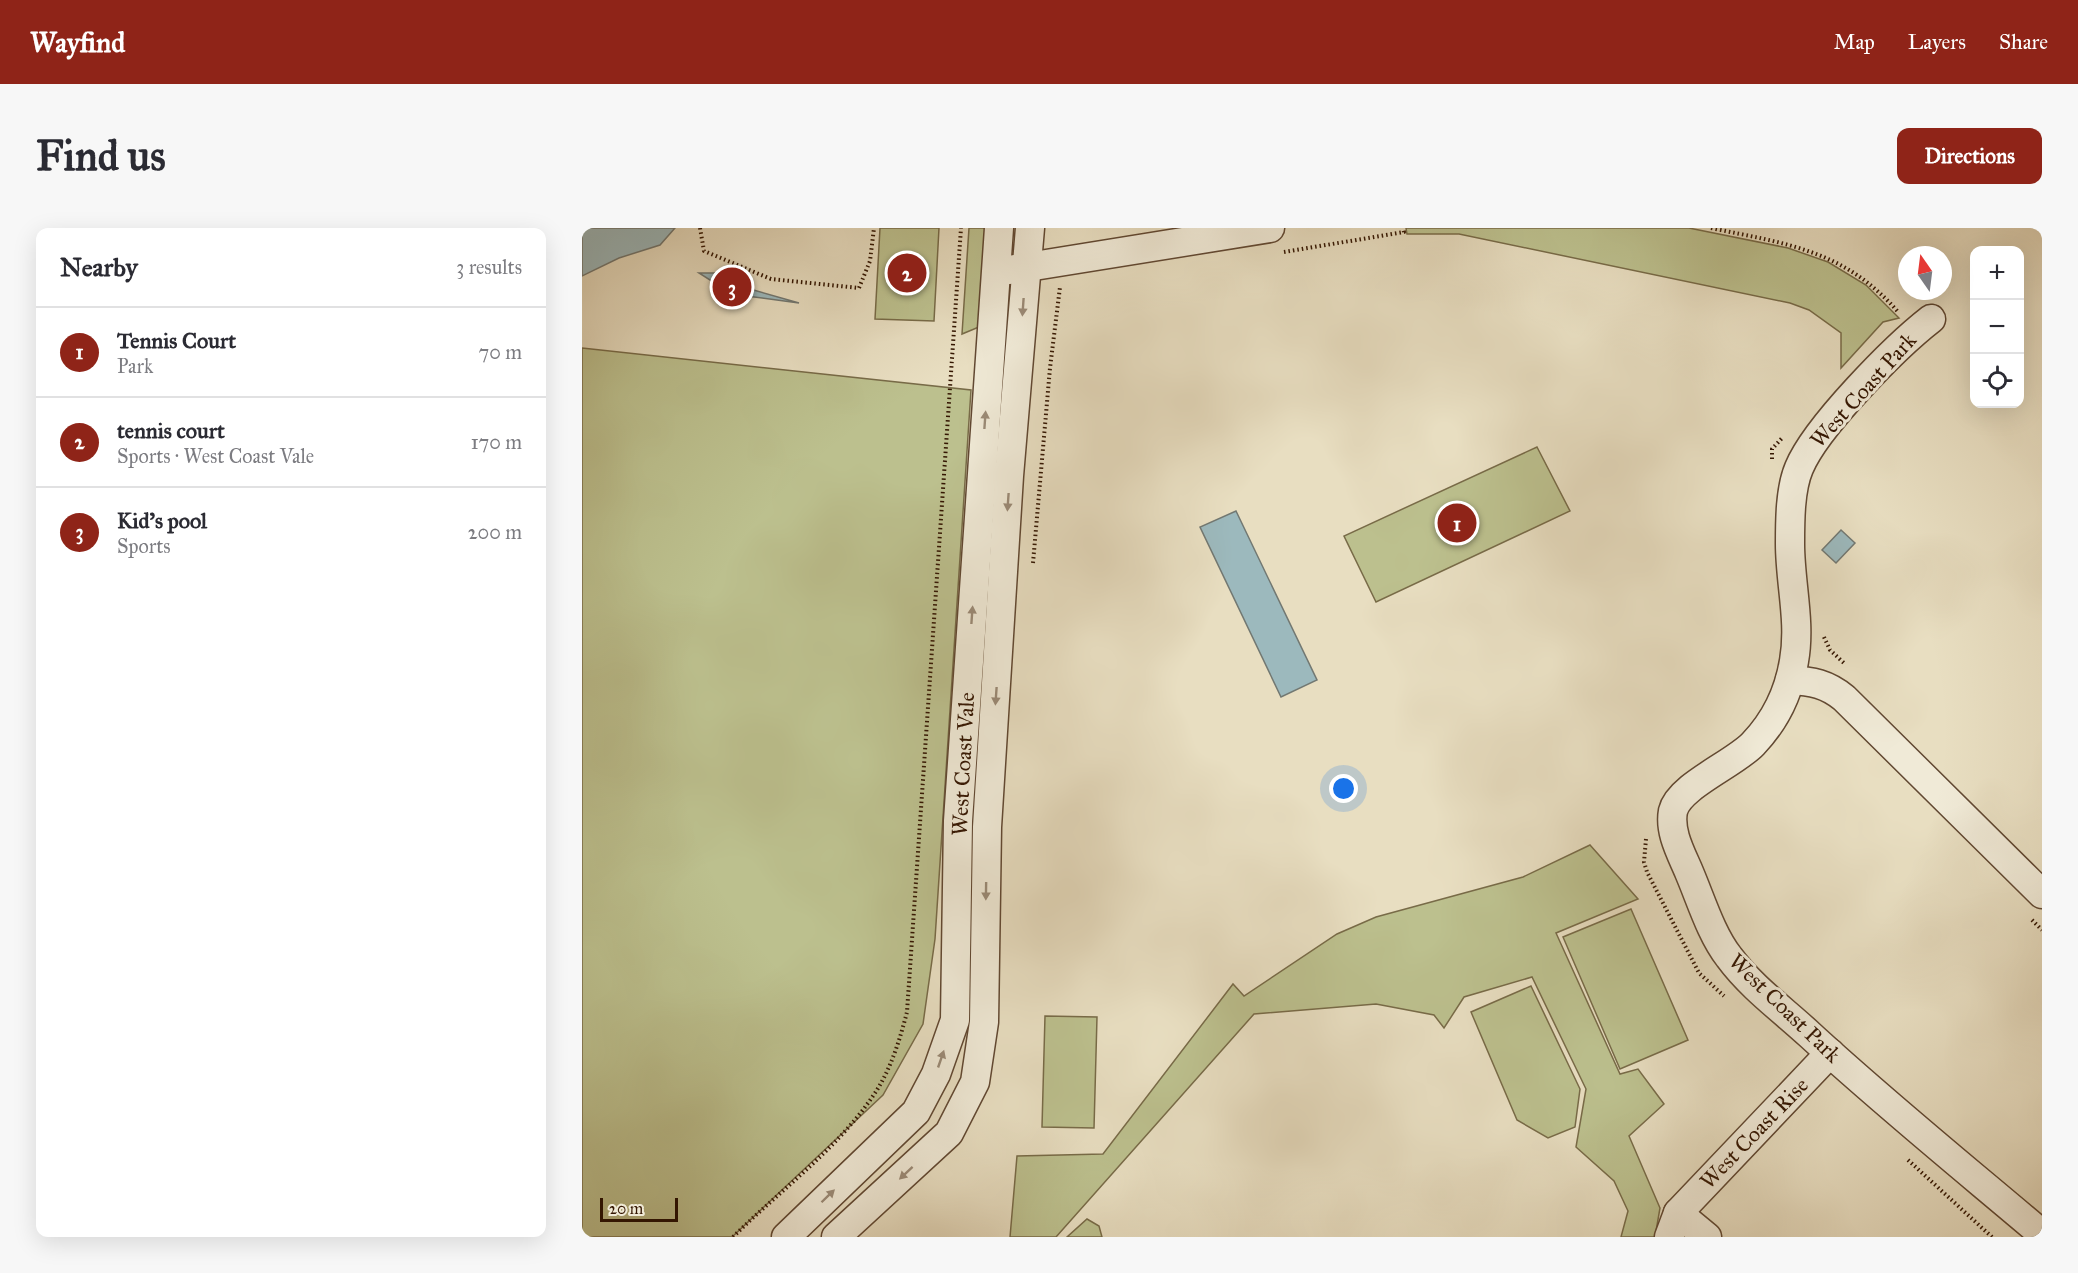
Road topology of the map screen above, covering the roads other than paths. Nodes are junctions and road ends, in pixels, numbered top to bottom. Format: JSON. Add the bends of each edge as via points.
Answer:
{"nodes":[{"id":1,"x":999,"y":228,"type":"edge"},
{"id":2,"x":1030,"y":228,"type":"edge"},
{"id":3,"x":1270,"y":228,"type":"edge"},
{"id":4,"x":1026,"y":267,"type":"junction"},
{"id":5,"x":995,"y":272,"type":"junction"},
{"id":6,"x":1931,"y":319,"type":"dead end"},
{"id":7,"x":1790,"y":680,"type":"junction"},
{"id":8,"x":2042,"y":894,"type":"edge"},
{"id":9,"x":1830,"y":1053,"type":"junction"},
{"id":10,"x":1674,"y":1225,"type":"edge"},
{"id":11,"x":2042,"y":1234,"type":"edge"},
{"id":12,"x":786,"y":1237,"type":"edge"},
{"id":13,"x":836,"y":1237,"type":"edge"},
{"id":14,"x":1707,"y":1237,"type":"edge"}],
"edges":[{"from":1,"to":5,"type":"street","name":"West Coast Vale"},
{"from":2,"to":4,"type":"street","name":"West Coast Vale"},
{"from":3,"to":4,"type":"street"},
{"from":4,"to":5,"type":"street"},
{"from":4,"to":13,"type":"street","name":"West Coast Vale","one_way":true,"via":[[988,816],[984,1022],[975,1082],[949,1133]]},
{"from":12,"to":5,"type":"street","name":"West Coast Vale","one_way":true,"via":[[916,1112],[936,1074],[955,1020],[958,821]]},
{"from":6,"to":7,"type":"street","name":"West Coast Park","via":[[1913,333],[1825,428],[1798,471],[1790,544],[1796,631]]},
{"from":7,"to":8,"type":"street","via":[[1829,686],[1844,698]]},
{"from":7,"to":9,"type":"street","name":"West Coast Park","via":[[1786,697],[1754,744],[1683,794],[1674,808],[1672,826],[1727,955]]},
{"from":9,"to":10,"type":"street","name":"West Coast Rise"},
{"from":9,"to":11,"type":"street","name":"West Coast Park"},
{"from":10,"to":14,"type":"street","name":"West Coast Rise"}]}
